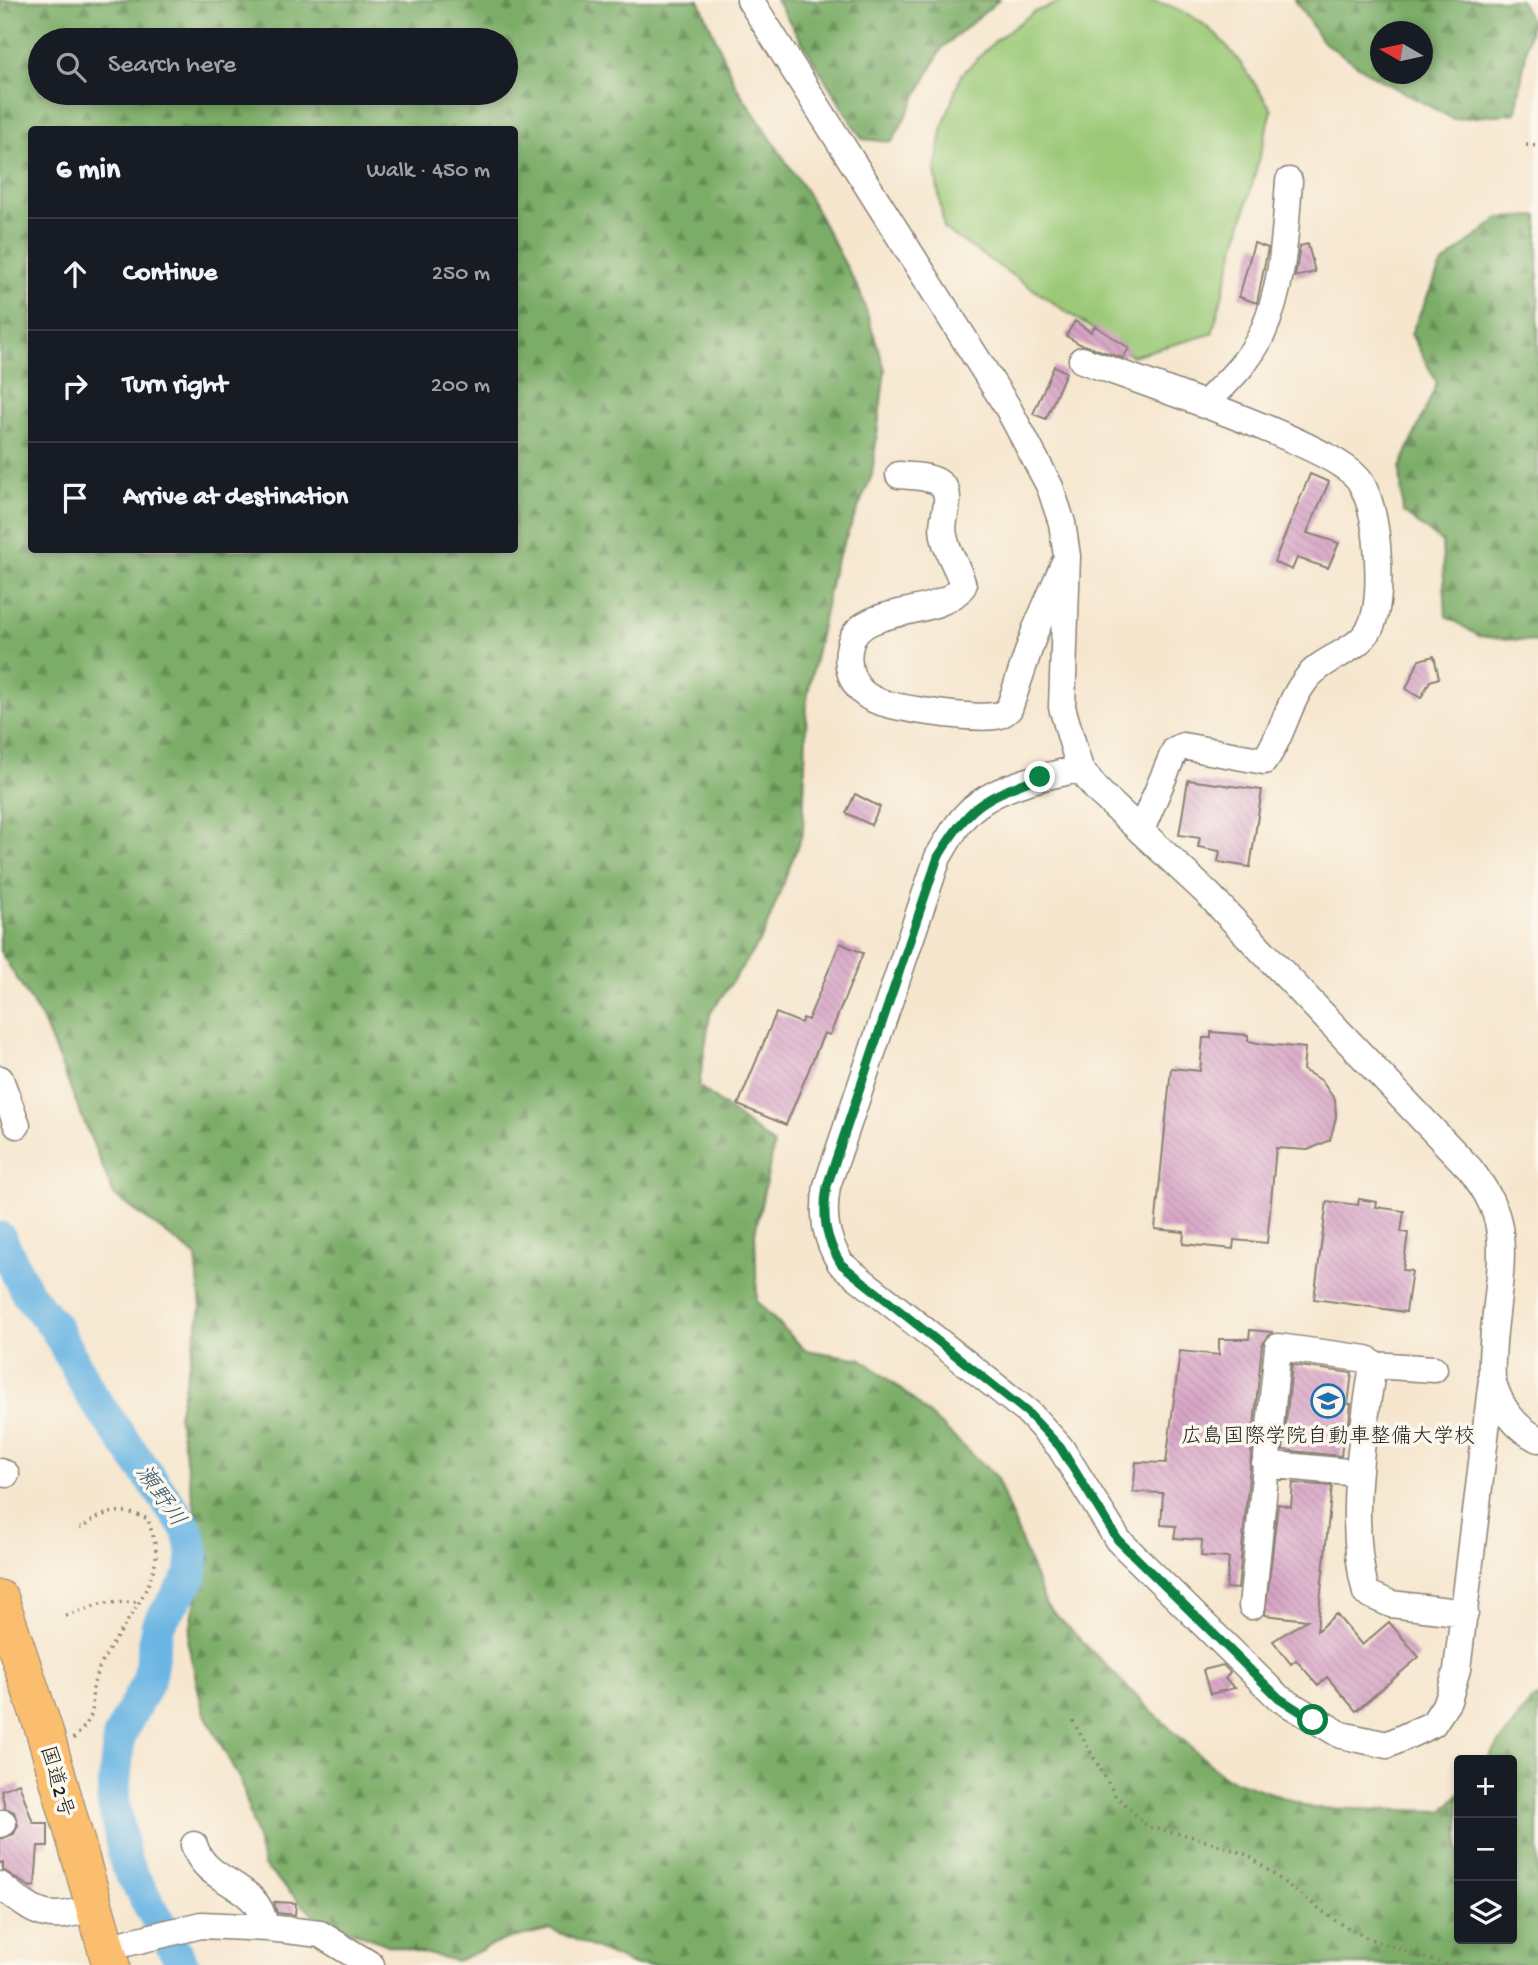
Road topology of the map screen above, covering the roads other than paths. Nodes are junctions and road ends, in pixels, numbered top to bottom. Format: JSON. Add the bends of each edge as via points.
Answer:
{"nodes":[{"id":1,"x":750,"y":0,"type":"edge"},
{"id":2,"x":1289,"y":181,"type":"dead end"},
{"id":3,"x":1082,"y":360,"type":"dead end"},
{"id":4,"x":1203,"y":405,"type":"junction"},
{"id":5,"x":899,"y":475,"type":"dead end"},
{"id":6,"x":1068,"y":556,"type":"junction"},
{"id":7,"x":1080,"y":769,"type":"junction"},
{"id":8,"x":1141,"y":830,"type":"junction"},
{"id":9,"x":0,"y":1079,"type":"edge"},
{"id":10,"x":17,"y":1125,"type":"dead end"},
{"id":11,"x":1373,"y":1364,"type":"junction"},
{"id":12,"x":1434,"y":1369,"type":"dead end"},
{"id":13,"x":1492,"y":1379,"type":"junction"},
{"id":14,"x":1538,"y":1439,"type":"edge"},
{"id":15,"x":1265,"y":1464,"type":"junction"},
{"id":16,"x":1357,"y":1474,"type":"junction"},
{"id":17,"x":0,"y":1599,"type":"edge"},
{"id":18,"x":1252,"y":1606,"type":"dead end"},
{"id":19,"x":1465,"y":1613,"type":"junction"},
{"id":20,"x":194,"y":1845,"type":"dead end"},
{"id":21,"x":0,"y":1885,"type":"edge"},
{"id":22,"x":93,"y":1907,"type":"junction"},
{"id":23,"x":265,"y":1927,"type":"junction"},
{"id":24,"x":109,"y":1956,"type":"edge"},
{"id":25,"x":371,"y":1965,"type":"edge"}],
"edges":[{"from":1,"to":6,"type":"street","via":[[1008,408],[1050,487]]},
{"from":2,"to":4,"type":"street","via":[[1280,278],[1262,335],[1240,368]]},
{"from":3,"to":4,"type":"street"},
{"from":4,"to":8,"type":"street","via":[[1323,453],[1362,483],[1374,529],[1378,567],[1375,606],[1370,628],[1357,642],[1308,676],[1264,761],[1183,746],[1175,750]]},
{"from":5,"to":6,"type":"street","via":[[936,479],[945,486],[944,536],[963,586],[956,597],[941,604],[864,625],[850,643],[849,663],[854,684],[868,696],[881,702],[981,717],[999,716],[1009,709],[1035,631]]},
{"from":6,"to":7,"type":"street","via":[[1062,707]]},
{"from":7,"to":8,"type":"street","via":[[1097,791]]},
{"from":7,"to":19,"type":"street","via":[[1040,777],[977,804],[960,821],[938,857],[827,1186],[823,1207],[828,1243],[841,1264],[1028,1413],[1060,1447],[1118,1540],[1279,1698],[1313,1720],[1341,1735],[1387,1745],[1433,1724],[1448,1701],[1457,1670]]},
{"from":8,"to":13,"type":"street","via":[[1207,892],[1487,1192],[1498,1222],[1500,1250],[1490,1353]]},
{"from":9,"to":10,"type":"street"},
{"from":11,"to":12,"type":"street"},
{"from":11,"to":15,"type":"street","via":[[1367,1359],[1278,1347]]},
{"from":11,"to":16,"type":"street"},
{"from":13,"to":14,"type":"street","via":[[1509,1417]]},
{"from":13,"to":19,"type":"street"},
{"from":15,"to":16,"type":"street"},
{"from":15,"to":18,"type":"street"},
{"from":16,"to":19,"type":"street","via":[[1366,1592],[1391,1604]]},
{"from":17,"to":22,"type":"highway","name":"国道2号","via":[[50,1751]]},
{"from":20,"to":23,"type":"street","via":[[202,1865],[256,1902]]},
{"from":21,"to":22,"type":"street","via":[[39,1915],[72,1915]]},
{"from":22,"to":24,"type":"highway","name":"国道2号"},
{"from":23,"to":24,"type":"street","via":[[201,1926]]},
{"from":23,"to":25,"type":"street","via":[[320,1934]]}]}
